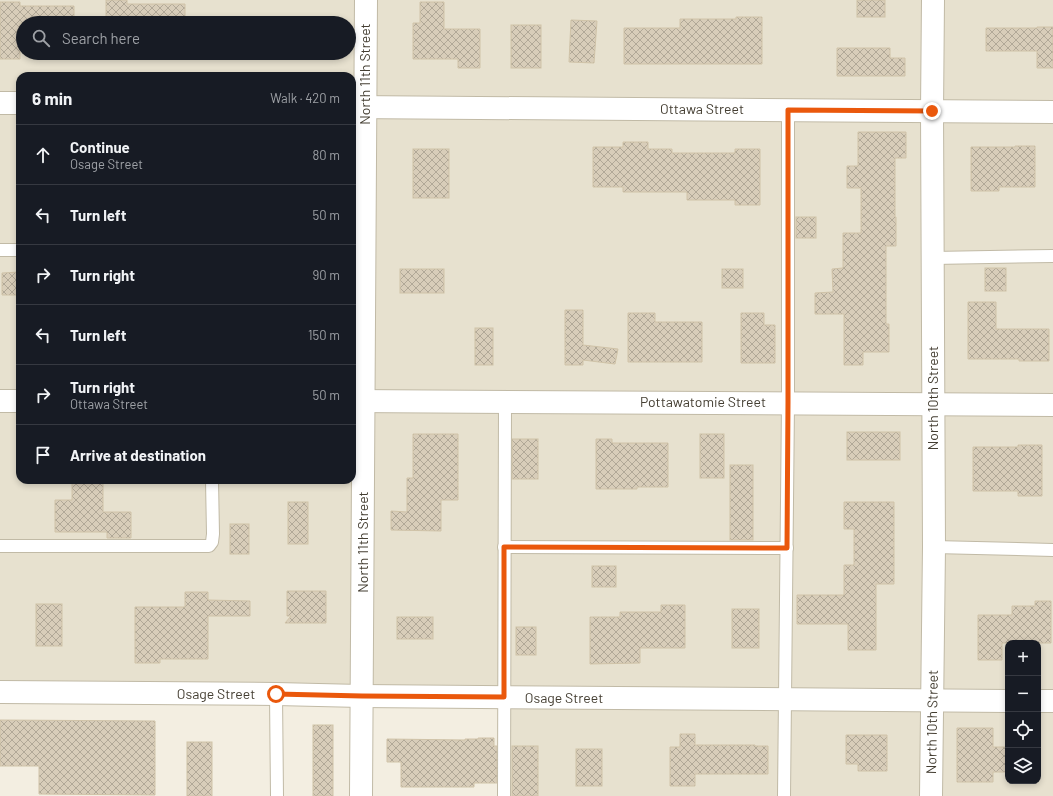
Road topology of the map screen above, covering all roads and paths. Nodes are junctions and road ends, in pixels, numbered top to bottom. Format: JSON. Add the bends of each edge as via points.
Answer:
{"nodes":[{"id":1,"x":366,"y":0,"type":"edge"},
{"id":2,"x":933,"y":0,"type":"edge"},
{"id":3,"x":0,"y":103,"type":"edge"},
{"id":4,"x":16,"y":103,"type":"edge"},
{"id":5,"x":358,"y":107,"type":"edge"},
{"id":6,"x":788,"y":110,"type":"junction"},
{"id":7,"x":932,"y":111,"type":"junction"},
{"id":8,"x":1053,"y":112,"type":"edge"},
{"id":9,"x":0,"y":250,"type":"edge"},
{"id":10,"x":16,"y":250,"type":"edge"},
{"id":11,"x":1053,"y":256,"type":"edge"},
{"id":12,"x":933,"y":258,"type":"junction"},
{"id":13,"x":0,"y":401,"type":"edge"},
{"id":14,"x":16,"y":401,"type":"edge"},
{"id":15,"x":358,"y":401,"type":"edge"},
{"id":16,"x":505,"y":402,"type":"junction"},
{"id":17,"x":788,"y":402,"type":"junction"},
{"id":18,"x":934,"y":403,"type":"junction"},
{"id":19,"x":1053,"y":404,"type":"edge"},
{"id":20,"x":212,"y":484,"type":"edge"},
{"id":21,"x":0,"y":546,"type":"edge"},
{"id":22,"x":504,"y":547,"type":"junction"},
{"id":23,"x":934,"y":547,"type":"junction"},
{"id":24,"x":787,"y":548,"type":"junction"},
{"id":25,"x":1053,"y":550,"type":"edge"},
{"id":26,"x":0,"y":692,"type":"edge"},
{"id":27,"x":276,"y":694,"type":"junction"},
{"id":28,"x":362,"y":696,"type":"junction"},
{"id":29,"x":504,"y":697,"type":"junction"},
{"id":30,"x":785,"y":700,"type":"junction"},
{"id":31,"x":933,"y":701,"type":"junction"},
{"id":32,"x":1005,"y":701,"type":"edge"},
{"id":33,"x":1041,"y":701,"type":"edge"},
{"id":34,"x":1053,"y":701,"type":"edge"},
{"id":35,"x":277,"y":796,"type":"edge"},
{"id":36,"x":361,"y":796,"type":"edge"},
{"id":37,"x":504,"y":796,"type":"edge"},
{"id":38,"x":784,"y":796,"type":"edge"},
{"id":39,"x":931,"y":796,"type":"edge"}],
"edges":[{"from":1,"to":5,"type":"street","name":"North 11th Street"},
{"from":2,"to":7,"type":"street","name":"North 10th Street"},
{"from":3,"to":4,"type":"street"},
{"from":5,"to":6,"type":"street","name":"Ottawa Street"},
{"from":5,"to":15,"type":"street","name":"North 11th Street"},
{"from":6,"to":7,"type":"street","name":"Ottawa Street"},
{"from":6,"to":17,"type":"lane"},
{"from":7,"to":8,"type":"street","name":"Ottawa Street"},
{"from":7,"to":12,"type":"street","name":"North 10th Street"},
{"from":9,"to":10,"type":"lane"},
{"from":11,"to":12,"type":"lane"},
{"from":12,"to":18,"type":"street","name":"North 10th Street"},
{"from":13,"to":14,"type":"street"},
{"from":15,"to":16,"type":"street","name":"Pottawatomie Street"},
{"from":15,"to":28,"type":"street","name":"North 11th Street"},
{"from":16,"to":17,"type":"street","name":"Pottawatomie Street"},
{"from":16,"to":22,"type":"lane"},
{"from":17,"to":18,"type":"street","name":"Pottawatomie Street"},
{"from":17,"to":24,"type":"lane"},
{"from":18,"to":19,"type":"street","name":"Pottawatomie Street"},
{"from":18,"to":23,"type":"street","name":"North 10th Street"},
{"from":20,"to":21,"type":"lane","via":[[213,534],[209,546]]},
{"from":22,"to":24,"type":"lane"},
{"from":22,"to":29,"type":"lane"},
{"from":23,"to":25,"type":"lane"},
{"from":23,"to":31,"type":"street","name":"North 10th Street"},
{"from":24,"to":30,"type":"lane"},
{"from":26,"to":27,"type":"street","name":"Osage Street"},
{"from":27,"to":28,"type":"street","name":"Osage Street"},
{"from":27,"to":35,"type":"lane"},
{"from":28,"to":29,"type":"street","name":"Osage Street"},
{"from":28,"to":36,"type":"street","name":"North 11th Street"},
{"from":29,"to":30,"type":"street","name":"Osage Street"},
{"from":29,"to":37,"type":"lane"},
{"from":30,"to":31,"type":"street","name":"Osage Street"},
{"from":30,"to":38,"type":"lane"},
{"from":31,"to":32,"type":"street","name":"Osage Street"},
{"from":31,"to":39,"type":"street","name":"North 10th Street"},
{"from":33,"to":34,"type":"street"}]}
